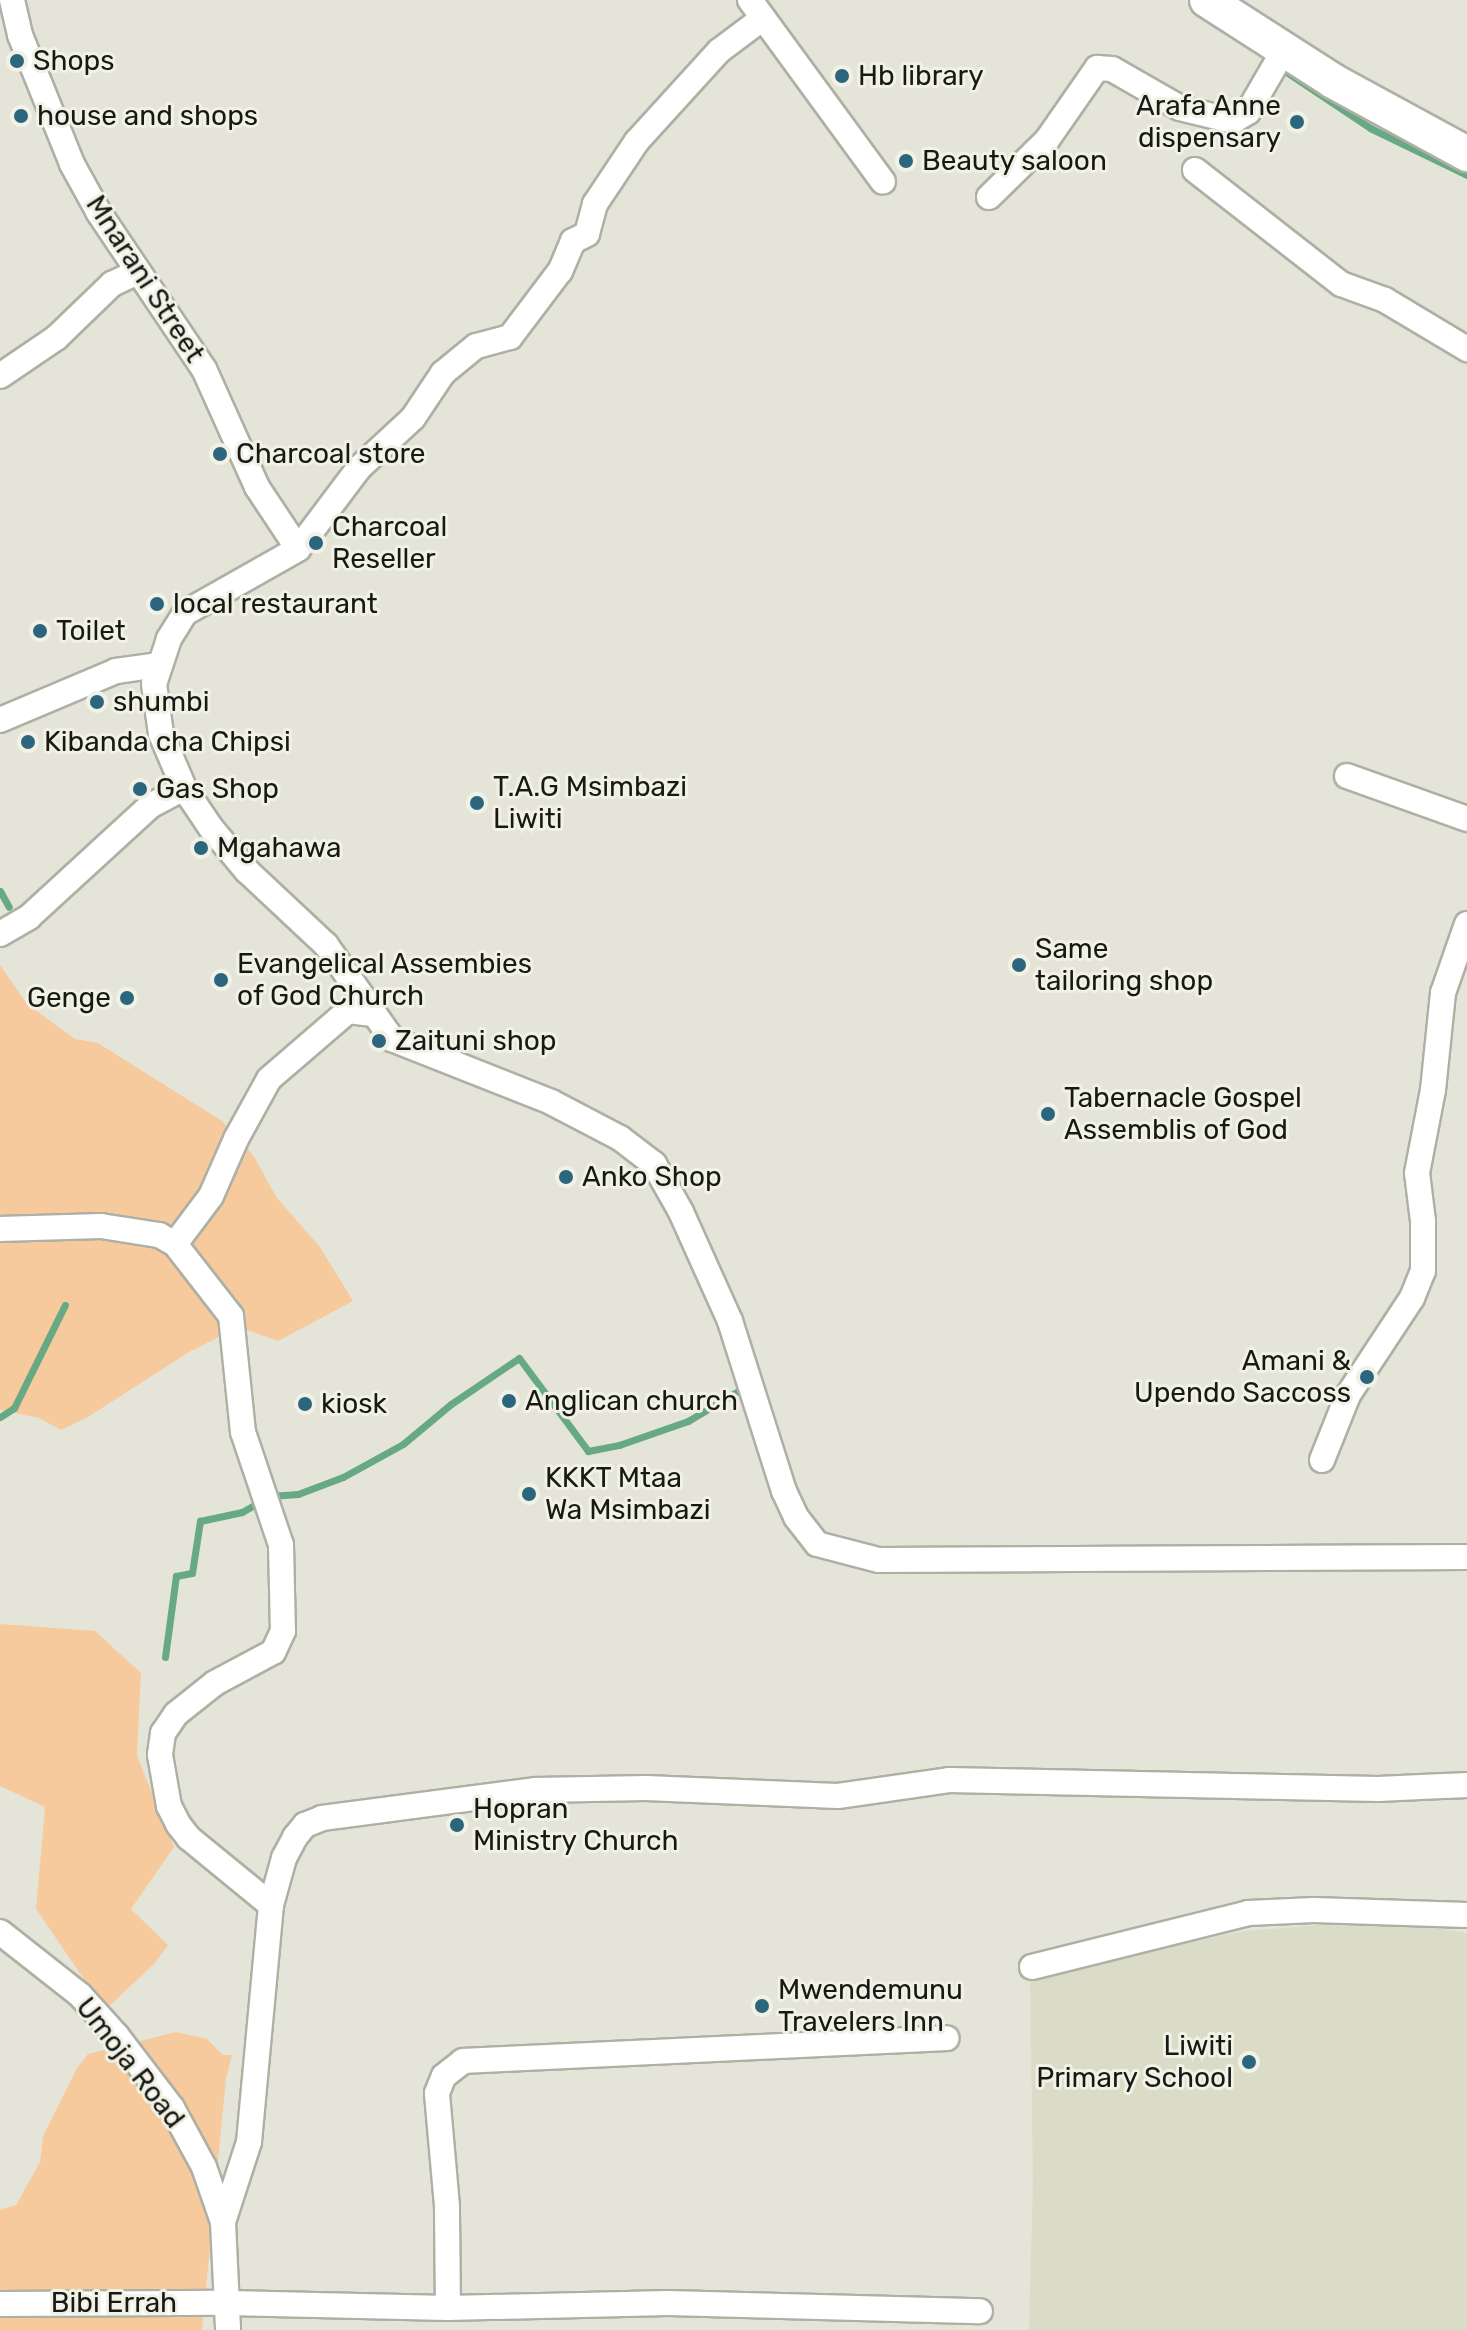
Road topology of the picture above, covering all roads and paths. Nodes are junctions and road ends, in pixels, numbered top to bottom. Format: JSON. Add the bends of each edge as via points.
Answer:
{"nodes":[{"id":1,"x":12,"y":0,"type":"edge"},
{"id":2,"x":1207,"y":0,"type":"edge"},
{"id":3,"x":756,"y":9,"type":"edge"},
{"id":4,"x":1284,"y":50,"type":"junction"},
{"id":5,"x":1467,"y":154,"type":"edge"},
{"id":6,"x":1195,"y":170,"type":"dead end"},
{"id":7,"x":883,"y":182,"type":"dead end"},
{"id":8,"x":989,"y":197,"type":"dead end"},
{"id":9,"x":138,"y":272,"type":"junction"},
{"id":10,"x":1467,"y":349,"type":"edge"},
{"id":11,"x":0,"y":376,"type":"edge"},
{"id":12,"x":298,"y":549,"type":"junction"},
{"id":13,"x":158,"y":665,"type":"junction"},
{"id":14,"x":0,"y":720,"type":"edge"},
{"id":15,"x":1347,"y":776,"type":"dead end"},
{"id":16,"x":184,"y":788,"type":"junction"},
{"id":17,"x":1467,"y":819,"type":"edge"},
{"id":18,"x":1467,"y":924,"type":"edge"},
{"id":19,"x":0,"y":934,"type":"edge"},
{"id":20,"x":373,"y":1014,"type":"junction"},
{"id":21,"x":0,"y":1229,"type":"edge"},
{"id":22,"x":175,"y":1244,"type":"junction"},
{"id":23,"x":1322,"y":1460,"type":"dead end"},
{"id":24,"x":1467,"y":1557,"type":"edge"},
{"id":25,"x":1467,"y":1785,"type":"edge"},
{"id":26,"x":271,"y":1905,"type":"junction"},
{"id":27,"x":1467,"y":1915,"type":"edge"},
{"id":28,"x":0,"y":1932,"type":"edge"},
{"id":29,"x":1032,"y":1967,"type":"dead end"},
{"id":30,"x":946,"y":2038,"type":"dead end"},
{"id":31,"x":223,"y":2222,"type":"junction"},
{"id":32,"x":228,"y":2303,"type":"junction"},
{"id":33,"x":0,"y":2304,"type":"edge"},
{"id":34,"x":448,"y":2308,"type":"junction"},
{"id":35,"x":980,"y":2311,"type":"dead end"},
{"id":36,"x":228,"y":2330,"type":"edge"}],
"edges":[{"from":1,"to":9,"type":"street","name":"Mnarani Street","via":[[20,35],[72,164]]},
{"from":2,"to":4,"type":"main road"},
{"from":3,"to":7,"type":"street"},
{"from":3,"to":12,"type":"street","via":[[637,141],[595,204],[587,234],[573,241],[560,271],[527,319],[510,337],[476,346],[443,373],[413,418],[359,468]]},
{"from":4,"to":5,"type":"main road"},
{"from":4,"to":8,"type":"street","via":[[1248,112],[1233,121],[1180,108],[1112,69],[1097,68],[1047,140]]},
{"from":6,"to":10,"type":"street","via":[[1341,284],[1385,300]]},
{"from":9,"to":11,"type":"street","via":[[112,284],[56,338]]},
{"from":9,"to":12,"type":"street","name":"Mnarani Street","via":[[204,369],[257,487]]},
{"from":12,"to":13,"type":"street","via":[[185,613]]},
{"from":13,"to":14,"type":"street","via":[[116,671]]},
{"from":13,"to":16,"type":"street","via":[[154,684],[161,734]]},
{"from":15,"to":17,"type":"street"},
{"from":16,"to":19,"type":"street","via":[[150,806],[29,917]]},
{"from":16,"to":20,"type":"street","via":[[247,871],[326,945]]},
{"from":18,"to":23,"type":"street","via":[[1443,993],[1417,1173],[1423,1271],[1412,1298],[1348,1395]]},
{"from":20,"to":22,"type":"street","via":[[348,1011],[269,1079],[211,1196]]},
{"from":20,"to":24,"type":"street","via":[[403,1047],[437,1055],[551,1102],[620,1138],[654,1164],[730,1321],[784,1491],[817,1544],[879,1560]]},
{"from":21,"to":22,"type":"street","via":[[101,1226],[159,1235]]},
{"from":22,"to":26,"type":"street","via":[[231,1316],[243,1432],[281,1545],[283,1631],[273,1652],[215,1683],[176,1714],[163,1733],[160,1755],[169,1806],[178,1824]]},
{"from":25,"to":26,"type":"street","via":[[1378,1789],[949,1780],[838,1796],[646,1788],[475,1796],[355,1812],[305,1825],[284,1858]]},
{"from":26,"to":31,"type":"street","via":[[249,2142]]},
{"from":27,"to":29,"type":"street","via":[[1248,1913]]},
{"from":28,"to":31,"type":"street","name":"Umoja Road","via":[[80,1995],[117,2036],[172,2108],[204,2167]]},
{"from":30,"to":34,"type":"street","via":[[463,2061],[444,2076],[437,2093],[447,2206]]},
{"from":31,"to":32,"type":"street"},
{"from":32,"to":33,"type":"street","name":"Bibi Errah"},
{"from":32,"to":34,"type":"street","name":"Bibi Errah"},
{"from":32,"to":36,"type":"street"},
{"from":34,"to":35,"type":"street","name":"Bibi Errah","via":[[668,2303]]}]}
